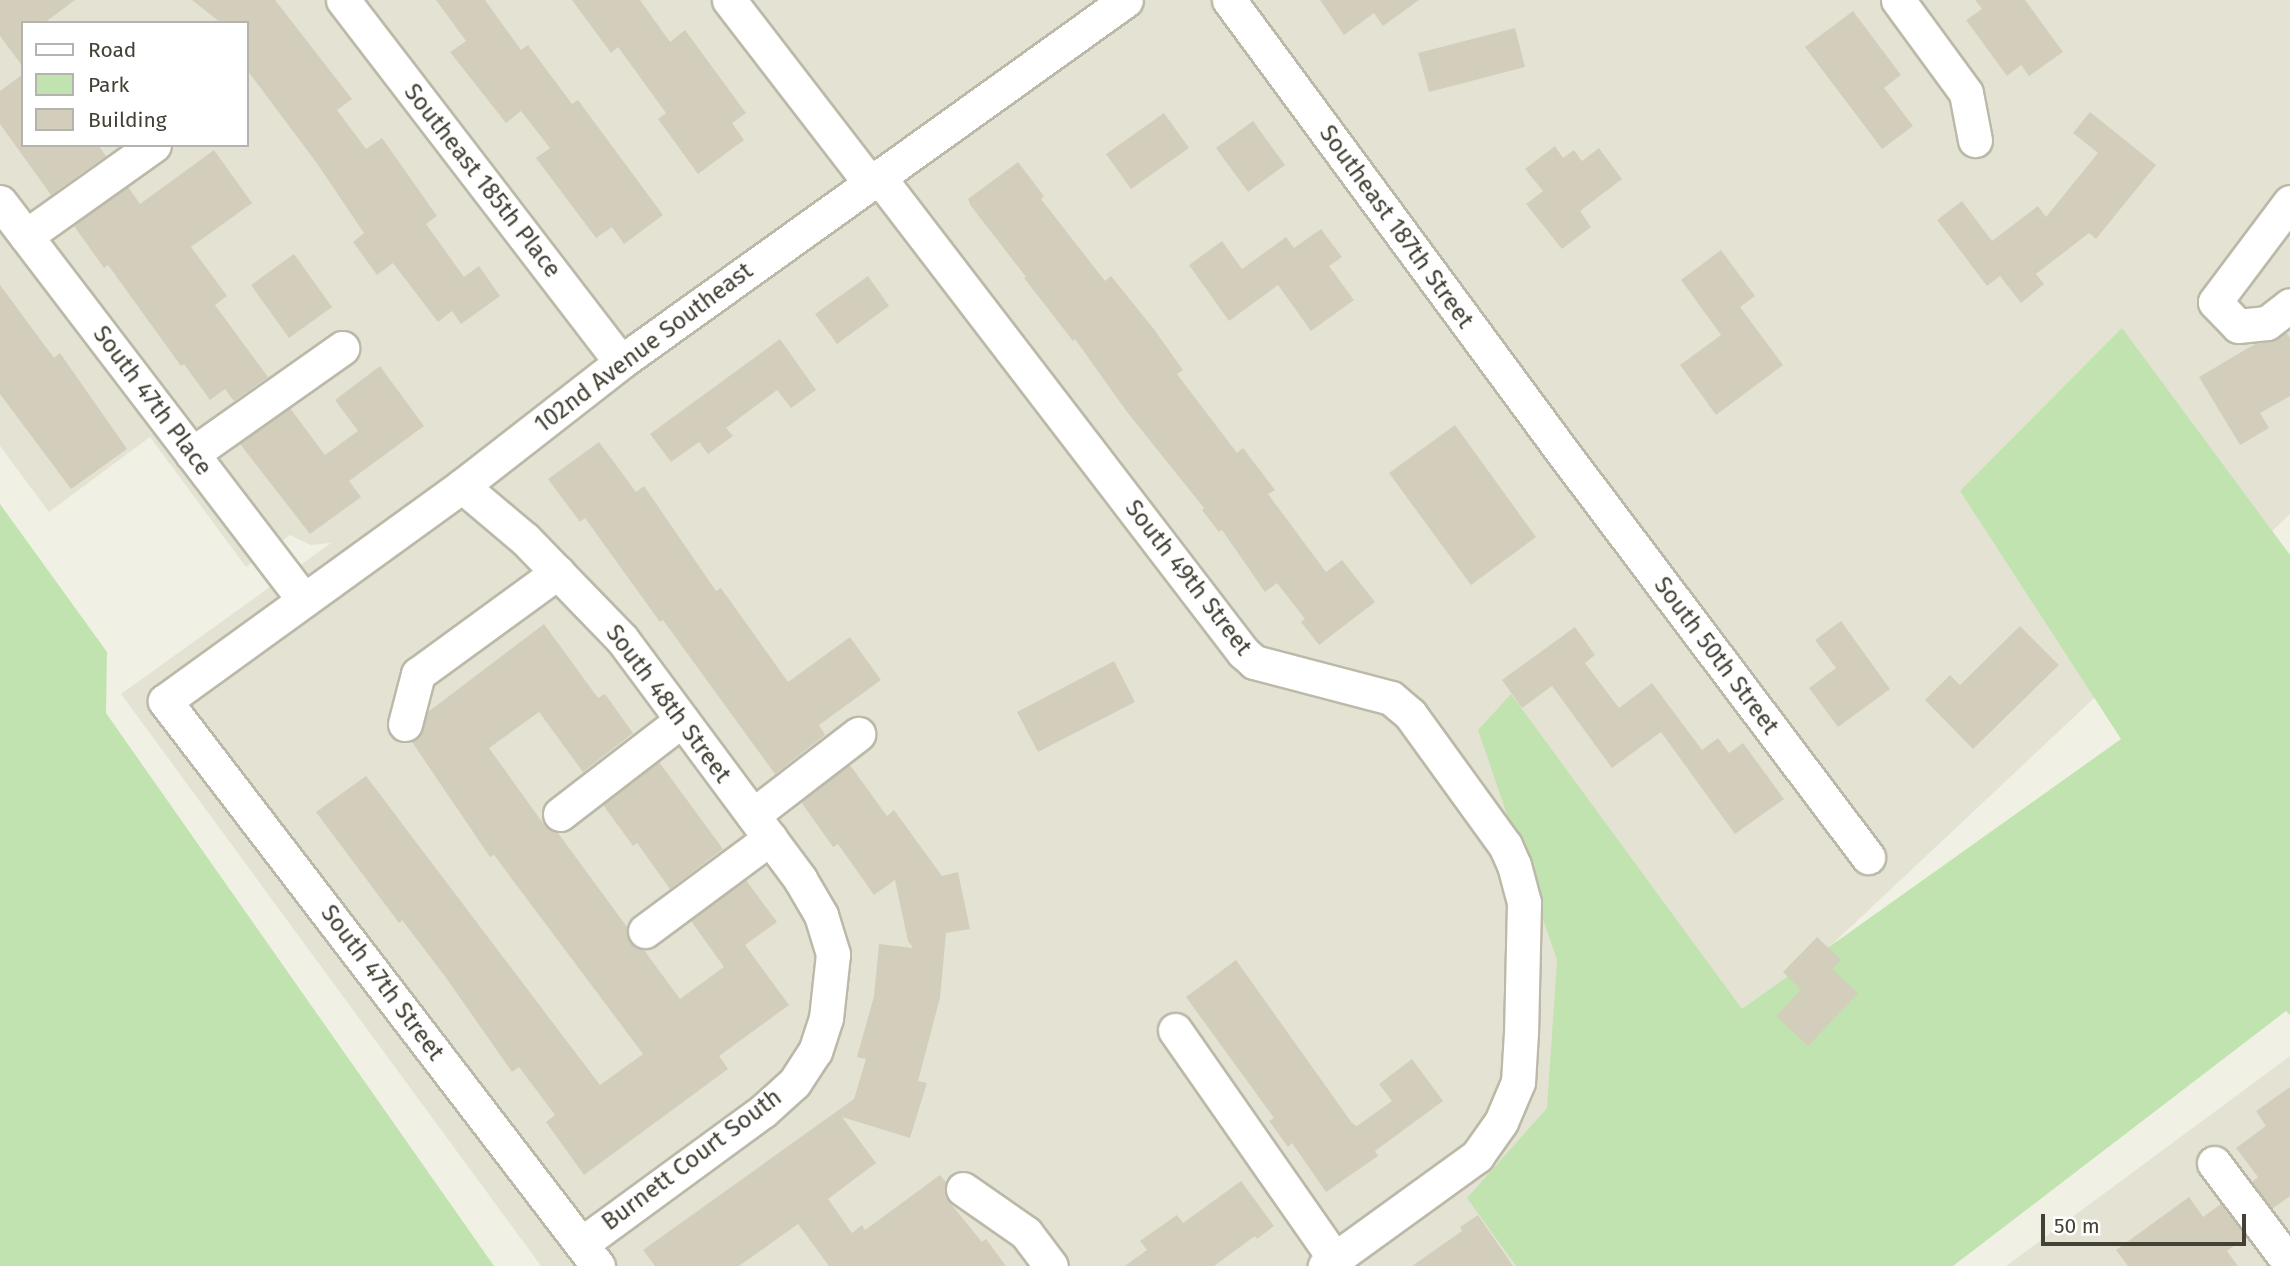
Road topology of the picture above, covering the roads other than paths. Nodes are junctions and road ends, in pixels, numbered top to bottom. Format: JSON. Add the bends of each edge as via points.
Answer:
{"nodes":[{"id":1,"x":343,"y":0,"type":"edge"},
{"id":2,"x":729,"y":0,"type":"edge"},
{"id":3,"x":1126,"y":0,"type":"edge"},
{"id":4,"x":1229,"y":0,"type":"edge"},
{"id":5,"x":1898,"y":0,"type":"edge"},
{"id":6,"x":1975,"y":140,"type":"dead end"},
{"id":7,"x":151,"y":147,"type":"edge"},
{"id":8,"x":874,"y":179,"type":"junction"},
{"id":9,"x":0,"y":202,"type":"edge"},
{"id":10,"x":2290,"y":202,"type":"edge"},
{"id":11,"x":26,"y":236,"type":"junction"},
{"id":12,"x":2290,"y":305,"type":"edge"},
{"id":13,"x":342,"y":348,"type":"dead end"},
{"id":14,"x":621,"y":362,"type":"junction"},
{"id":15,"x":192,"y":454,"type":"junction"},
{"id":16,"x":1564,"y":454,"type":"joint"},
{"id":17,"x":462,"y":486,"type":"junction"},
{"id":18,"x":558,"y":572,"type":"junction"},
{"id":19,"x":304,"y":600,"type":"junction"},
{"id":20,"x":165,"y":701,"type":"joint"},
{"id":21,"x":682,"y":720,"type":"junction"},
{"id":22,"x":405,"y":724,"type":"dead end"},
{"id":23,"x":858,"y":734,"type":"dead end"},
{"id":24,"x":560,"y":814,"type":"dead end"},
{"id":25,"x":761,"y":827,"type":"junction"},
{"id":26,"x":1868,"y":857,"type":"dead end"},
{"id":27,"x":645,"y":931,"type":"dead end"},
{"id":28,"x":833,"y":954,"type":"joint"},
{"id":29,"x":1175,"y":1030,"type":"dead end"},
{"id":30,"x":2214,"y":1163,"type":"dead end"},
{"id":31,"x":963,"y":1189,"type":"dead end"},
{"id":32,"x":589,"y":1255,"type":"edge"},
{"id":33,"x":1330,"y":1262,"type":"edge"},
{"id":34,"x":2290,"y":1265,"type":"edge"},
{"id":35,"x":1051,"y":1266,"type":"edge"}],
"edges":[{"from":1,"to":14,"type":"street","name":"Southeast 185th Place"},
{"from":2,"to":8,"type":"street","name":"South 49th Street"},
{"from":3,"to":8,"type":"street","name":"102nd Avenue Southeast"},
{"from":4,"to":16,"type":"street","name":"Southeast 187th Street"},
{"from":5,"to":6,"type":"street","via":[[1966,93]]},
{"from":7,"to":11,"type":"street"},
{"from":8,"to":14,"type":"street","name":"102nd Avenue Southeast"},
{"from":8,"to":33,"type":"street","name":"South 49th Street","via":[[1243,652],[1254,662],[1391,698],[1410,714],[1505,845],[1524,903],[1518,1082],[1502,1122],[1477,1156]]},
{"from":9,"to":11,"type":"street","name":"South 47th Place"},
{"from":10,"to":12,"type":"street","via":[[2214,302],[2238,326],[2267,323]]},
{"from":11,"to":15,"type":"street","name":"South 47th Place"},
{"from":13,"to":15,"type":"street"},
{"from":14,"to":17,"type":"street","name":"102nd Avenue Southeast"},
{"from":15,"to":19,"type":"street","name":"South 47th Place"},
{"from":16,"to":26,"type":"street","name":"South 50th Street"},
{"from":17,"to":18,"type":"street","name":"South 48th Street"},
{"from":17,"to":19,"type":"street","name":"102nd Avenue Southeast"},
{"from":18,"to":21,"type":"street","name":"South 48th Street","via":[[622,639]]},
{"from":18,"to":22,"type":"street","via":[[418,674]]},
{"from":19,"to":20,"type":"street","name":"102nd Avenue Southeast"},
{"from":20,"to":32,"type":"street","name":"South 47th Street"},
{"from":21,"to":24,"type":"street"},
{"from":21,"to":25,"type":"street","name":"South 48th Street"},
{"from":23,"to":25,"type":"street"},
{"from":25,"to":27,"type":"street"},
{"from":25,"to":28,"type":"street","name":"South 48th Street","via":[[821,915]]},
{"from":28,"to":32,"type":"street","name":"Burnett Court South","via":[[827,1018],[816,1051],[794,1083]]},
{"from":29,"to":33,"type":"street"},
{"from":30,"to":34,"type":"street"},
{"from":31,"to":35,"type":"street","via":[[1026,1233]]}]}
